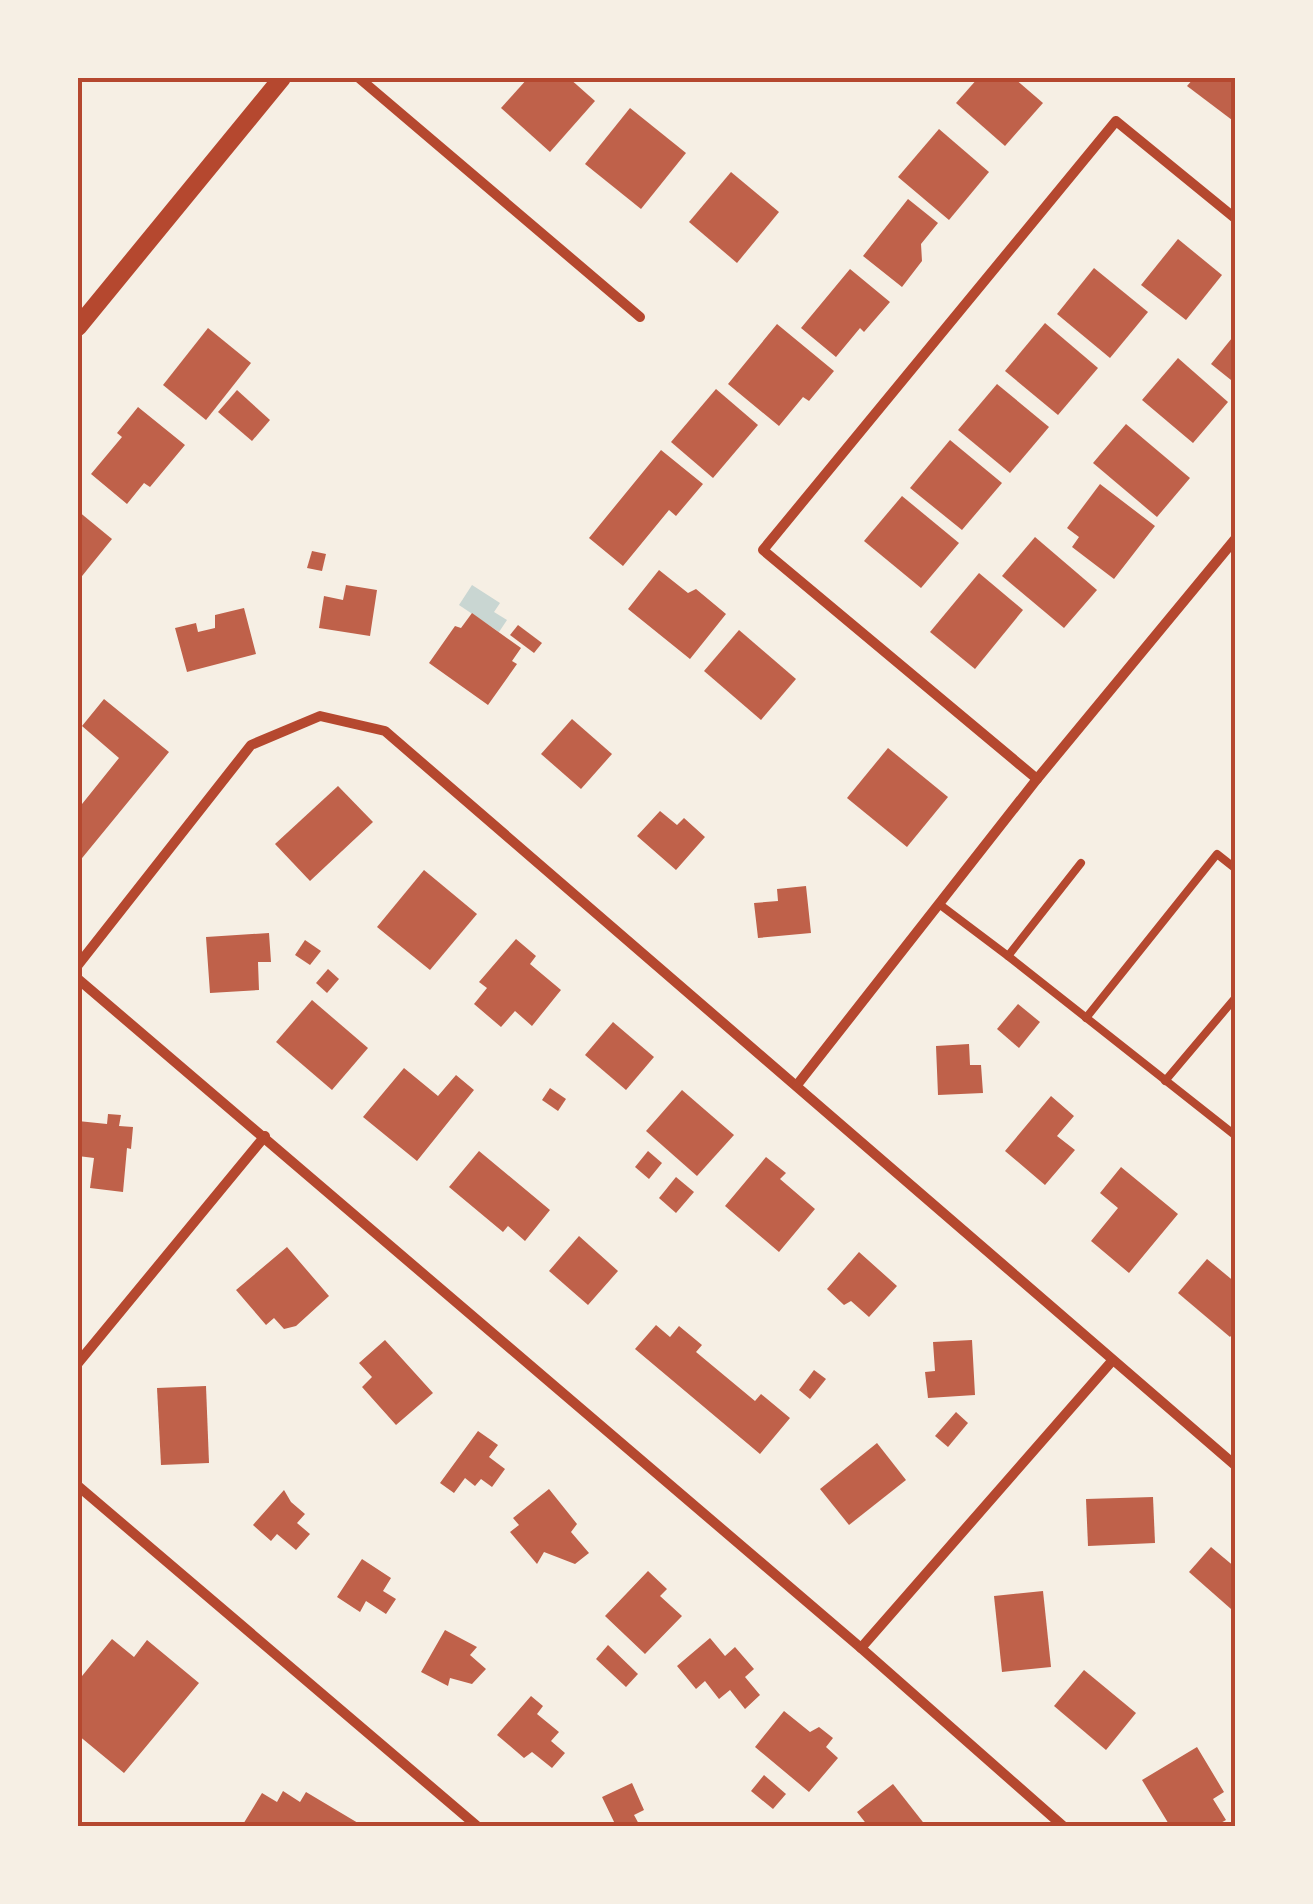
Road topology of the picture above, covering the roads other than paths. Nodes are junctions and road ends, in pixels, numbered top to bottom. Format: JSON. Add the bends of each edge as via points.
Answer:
{"nodes":[{"id":1,"x":282,"y":78,"type":"edge"},
{"id":2,"x":359,"y":78,"type":"edge"},
{"id":3,"x":1236,"y":219,"type":"edge"},
{"id":4,"x":640,"y":317,"type":"dead end"},
{"id":5,"x":78,"y":328,"type":"edge"},
{"id":6,"x":1236,"y":538,"type":"edge"},
{"id":7,"x":1037,"y":779,"type":"junction"},
{"id":8,"x":1082,"y":863,"type":"dead end"},
{"id":9,"x":1236,"y":869,"type":"edge"},
{"id":10,"x":940,"y":904,"type":"junction"},
{"id":11,"x":1008,"y":956,"type":"junction"},
{"id":12,"x":78,"y":965,"type":"edge"},
{"id":13,"x":78,"y":979,"type":"edge"},
{"id":14,"x":1236,"y":997,"type":"edge"},
{"id":15,"x":1086,"y":1018,"type":"junction"},
{"id":16,"x":1166,"y":1081,"type":"junction"},
{"id":17,"x":797,"y":1085,"type":"junction"},
{"id":18,"x":265,"y":1136,"type":"junction"},
{"id":19,"x":1236,"y":1136,"type":"edge"},
{"id":20,"x":1112,"y":1362,"type":"junction"},
{"id":21,"x":78,"y":1363,"type":"edge"},
{"id":22,"x":1236,"y":1466,"type":"edge"},
{"id":23,"x":78,"y":1486,"type":"edge"},
{"id":24,"x":861,"y":1648,"type":"junction"},
{"id":25,"x":477,"y":1826,"type":"edge"},
{"id":26,"x":1063,"y":1826,"type":"edge"}],
"edges":[{"from":1,"to":5,"type":"street"},
{"from":2,"to":4,"type":"street"},
{"from":3,"to":7,"type":"street","via":[[1116,120],[763,550]]},
{"from":6,"to":7,"type":"street"},
{"from":7,"to":10,"type":"street"},
{"from":8,"to":11,"type":"lane"},
{"from":9,"to":15,"type":"lane","via":[[1217,854]]},
{"from":10,"to":11,"type":"lane"},
{"from":10,"to":17,"type":"street"},
{"from":11,"to":15,"type":"lane"},
{"from":12,"to":17,"type":"street","via":[[251,745],[320,716],[385,731]]},
{"from":13,"to":18,"type":"street"},
{"from":14,"to":16,"type":"lane"},
{"from":15,"to":16,"type":"lane"},
{"from":16,"to":19,"type":"lane"},
{"from":17,"to":20,"type":"street"},
{"from":18,"to":21,"type":"street"},
{"from":18,"to":24,"type":"street"},
{"from":20,"to":22,"type":"street"},
{"from":20,"to":24,"type":"street"},
{"from":23,"to":25,"type":"street"},
{"from":24,"to":26,"type":"street"}]}
